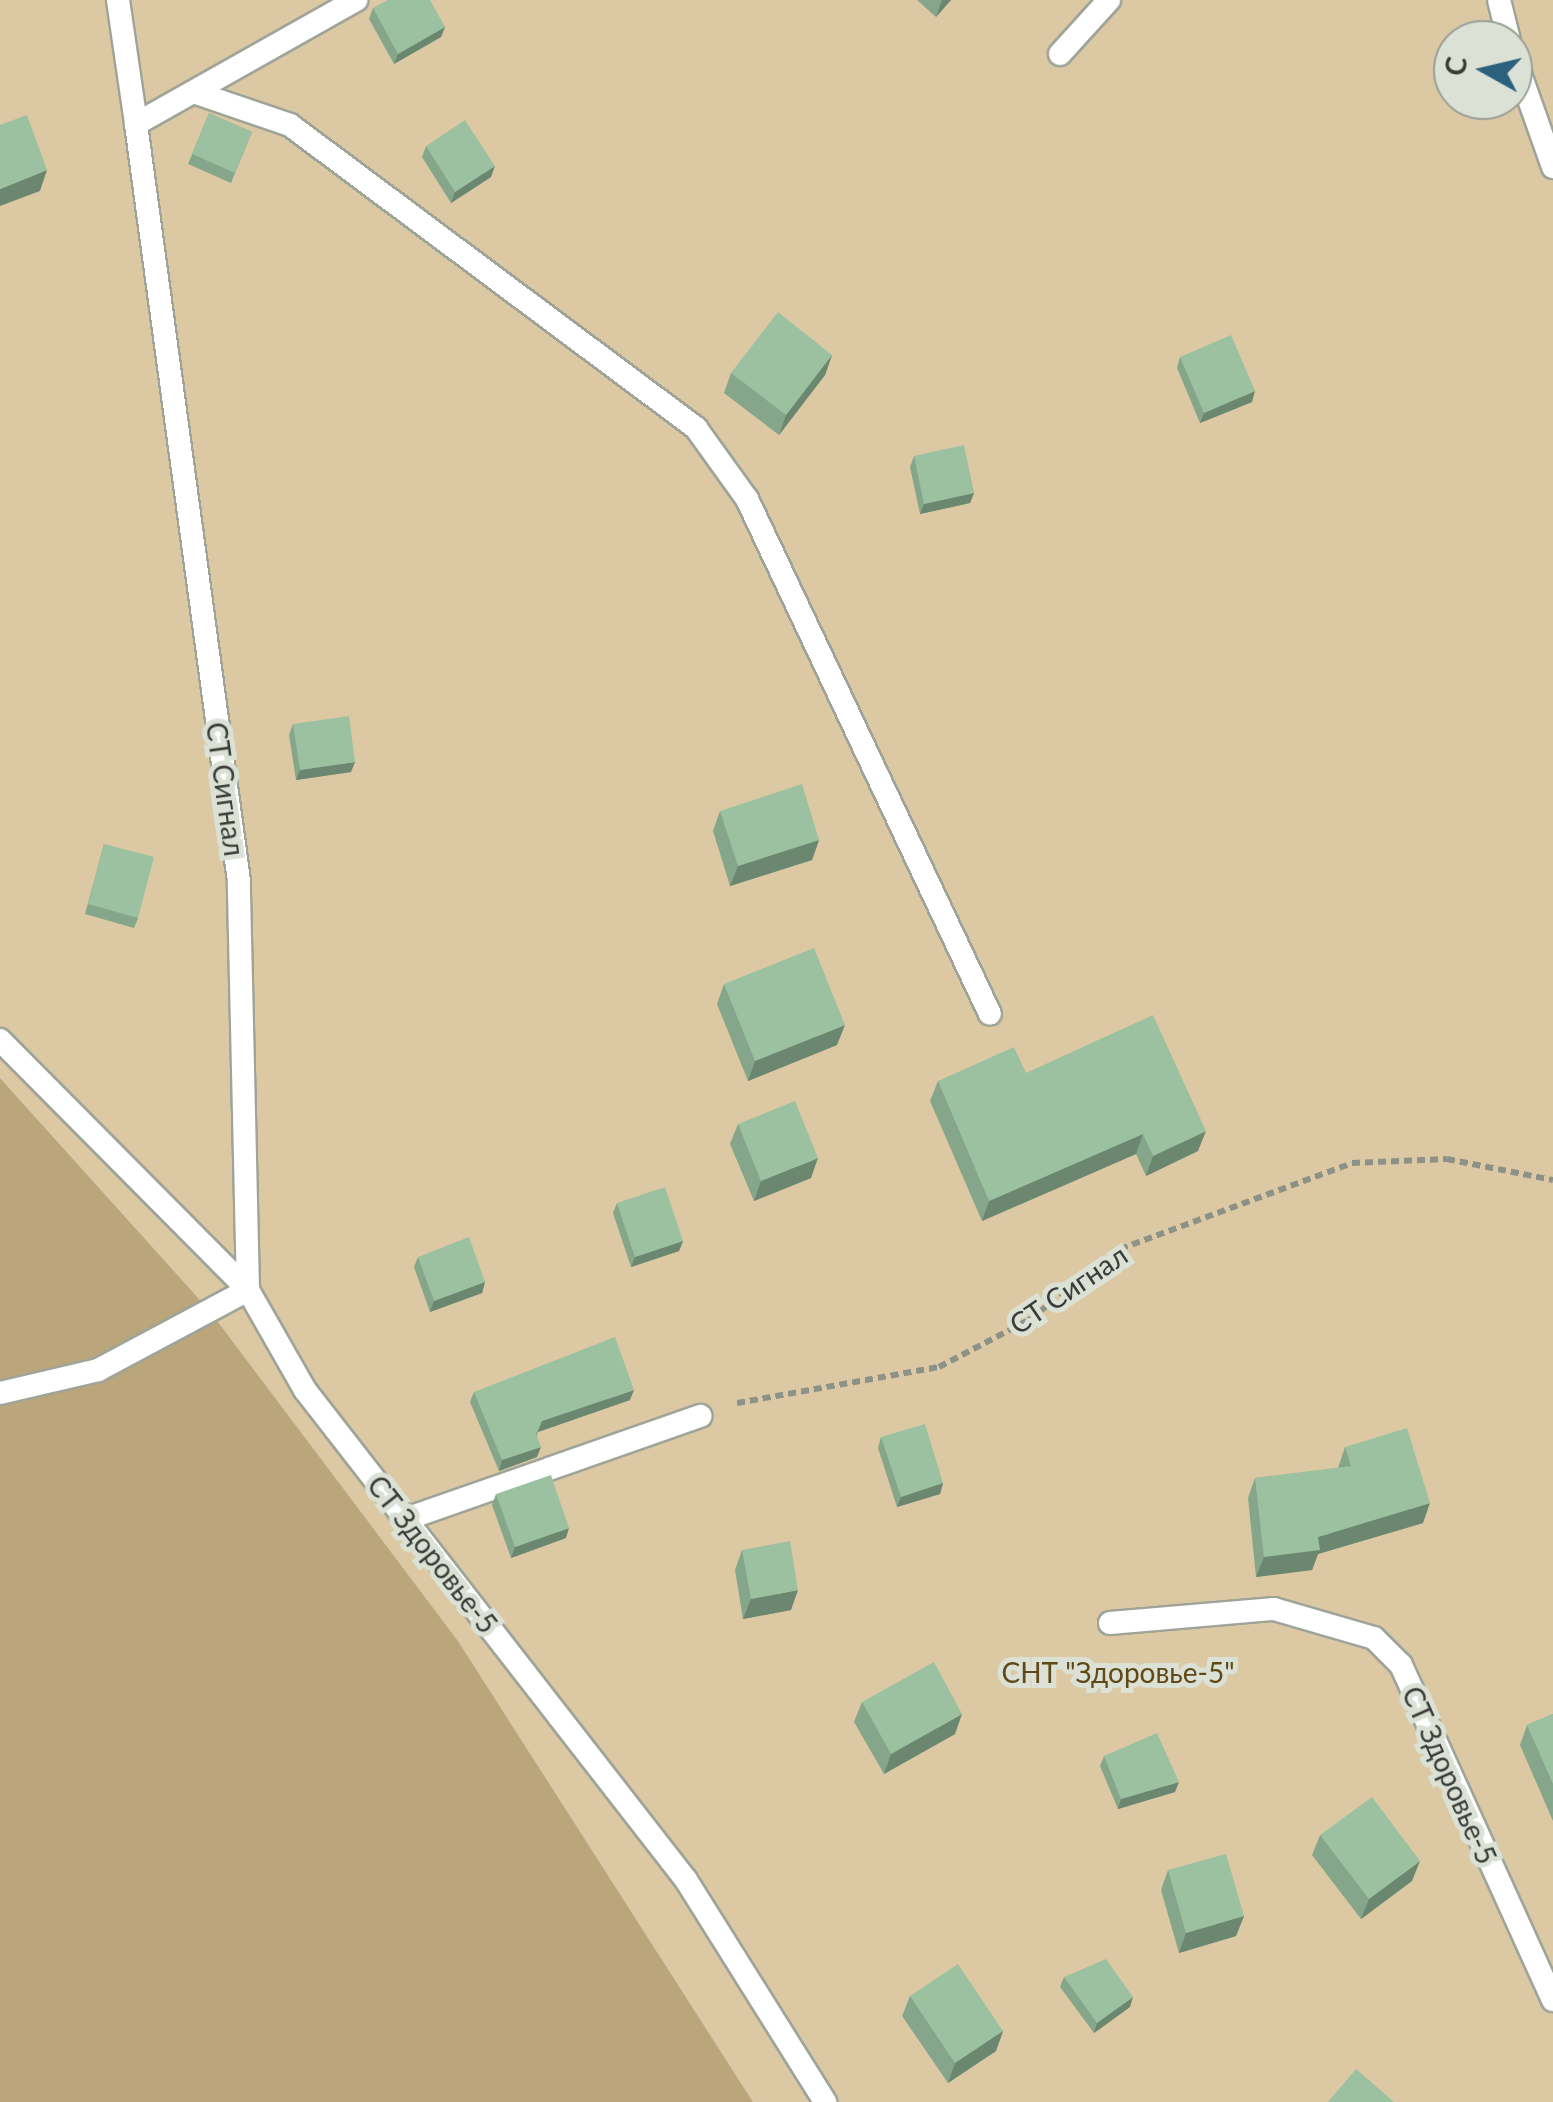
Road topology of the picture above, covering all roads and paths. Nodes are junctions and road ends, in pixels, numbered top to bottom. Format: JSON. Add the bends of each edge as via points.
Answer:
{"nodes":[{"id":1,"x":118,"y":0,"type":"edge"},
{"id":2,"x":356,"y":0,"type":"edge"},
{"id":3,"x":1109,"y":0,"type":"edge"},
{"id":4,"x":1060,"y":54,"type":"dead end"},
{"id":5,"x":199,"y":94,"type":"junction"},
{"id":6,"x":1533,"y":110,"type":"edge"},
{"id":7,"x":136,"y":124,"type":"junction"},
{"id":8,"x":1553,"y":167,"type":"edge"},
{"id":9,"x":990,"y":1014,"type":"dead end"},
{"id":10,"x":0,"y":1040,"type":"edge"},
{"id":11,"x":1553,"y":1180,"type":"edge"},
{"id":12,"x":248,"y":1290,"type":"junction"},
{"id":13,"x":0,"y":1393,"type":"edge"},
{"id":14,"x":700,"y":1416,"type":"joint"},
{"id":15,"x":406,"y":1520,"type":"junction"},
{"id":16,"x":1110,"y":1623,"type":"dead end"},
{"id":17,"x":1553,"y":2000,"type":"edge"},
{"id":18,"x":826,"y":2102,"type":"edge"}],
"edges":[{"from":1,"to":7,"type":"lane","name":"СТ Сигнал"},
{"from":2,"to":5,"type":"lane"},
{"from":3,"to":4,"type":"lane"},
{"from":5,"to":7,"type":"lane"},
{"from":5,"to":9,"type":"lane","via":[[290,125],[696,428],[747,499]]},
{"from":6,"to":8,"type":"lane"},
{"from":7,"to":12,"type":"lane","name":"СТ Сигнал","via":[[239,882]]},
{"from":10,"to":12,"type":"lane","name":"СТ Здоровье-5"},
{"from":11,"to":14,"type":"path","name":"СТ Сигнал","via":[[1447,1159],[1352,1163],[1120,1250],[1030,1320],[939,1368],[766,1394]]},
{"from":12,"to":13,"type":"lane","via":[[98,1370]]},
{"from":12,"to":15,"type":"lane","name":"СТ Здоровье-5","via":[[306,1390]]},
{"from":14,"to":15,"type":"lane"},
{"from":15,"to":18,"type":"lane","name":"СТ Здоровье-5","via":[[686,1880]]},
{"from":16,"to":17,"type":"lane","name":"СТ Здоровье-5","via":[[1274,1609],[1374,1638],[1401,1665]]}]}
